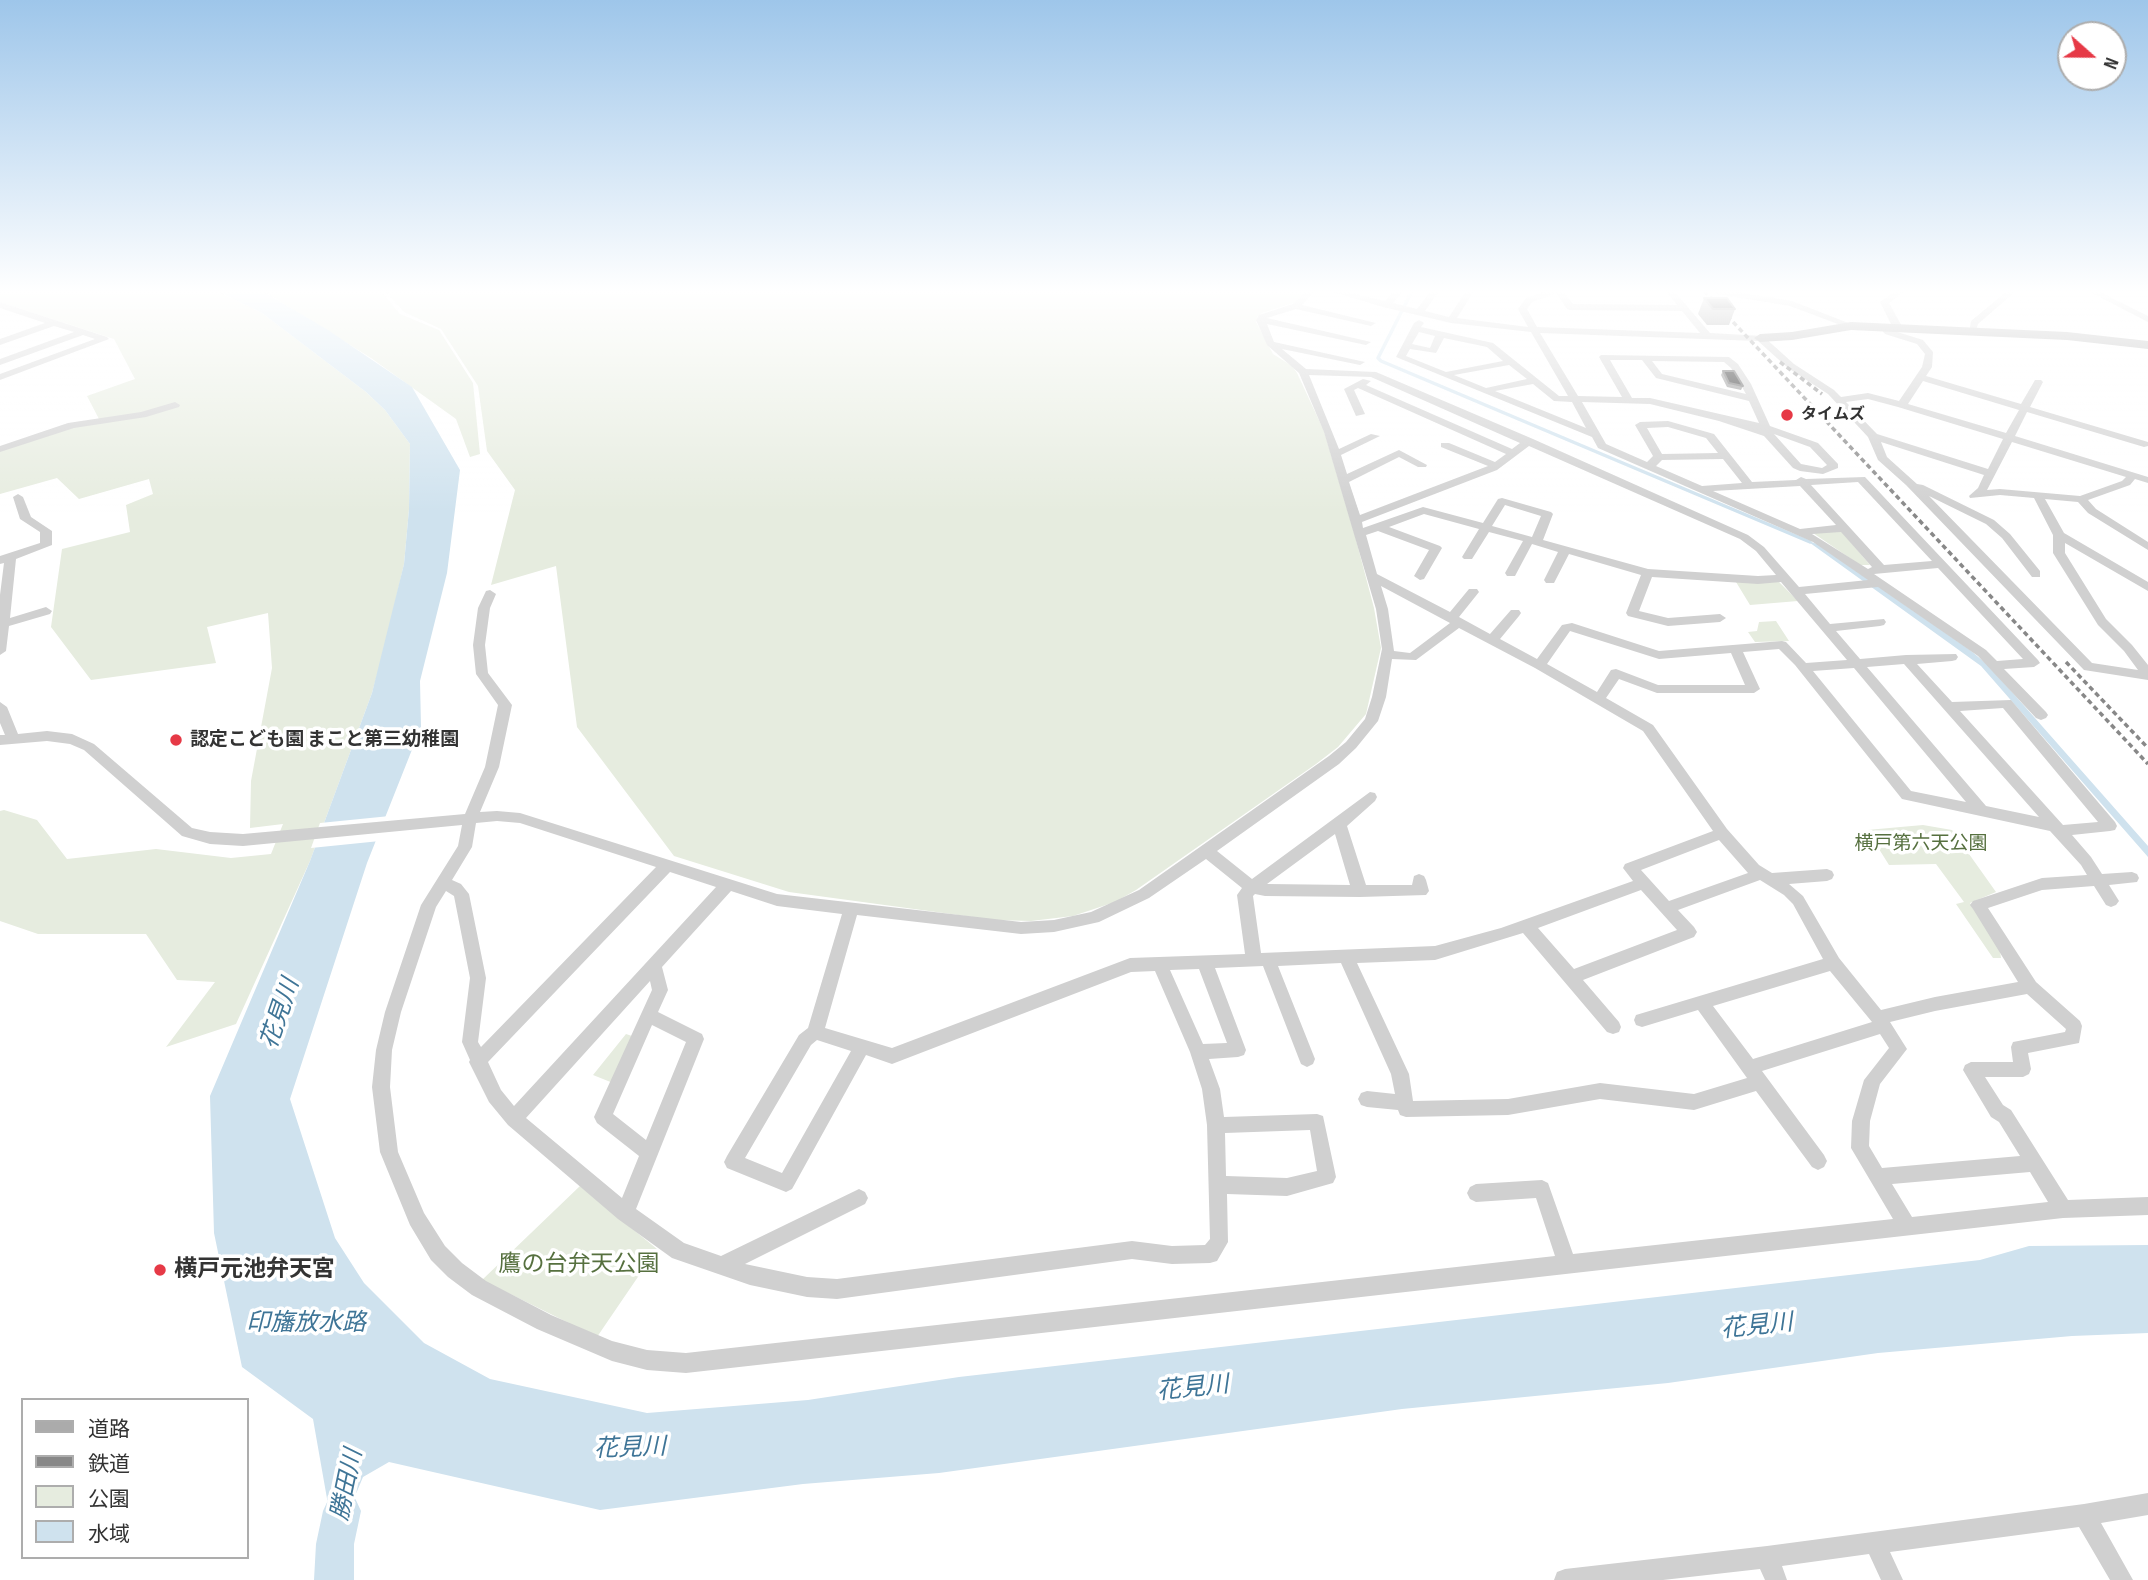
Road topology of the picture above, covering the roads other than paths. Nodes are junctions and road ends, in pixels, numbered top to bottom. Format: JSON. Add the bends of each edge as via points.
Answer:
{"nodes":[{"id":1,"x":34,"y":365,"type":"edge"},
{"id":2,"x":1295,"y":365,"type":"edge"},
{"id":3,"x":1423,"y":365,"type":"edge"},
{"id":4,"x":1497,"y":365,"type":"edge"},
{"id":5,"x":1514,"y":365,"type":"edge"},
{"id":6,"x":1554,"y":365,"type":"edge"},
{"id":7,"x":1608,"y":365,"type":"edge"},
{"id":8,"x":1650,"y":365,"type":"edge"},
{"id":9,"x":1733,"y":365,"type":"edge"},
{"id":10,"x":1790,"y":365,"type":"edge"},
{"id":11,"x":1928,"y":365,"type":"edge"},
{"id":12,"x":1303,"y":372,"type":"junction"},
{"id":13,"x":1449,"y":374,"type":"junction"},
{"id":14,"x":1376,"y":376,"type":"junction"},
{"id":15,"x":0,"y":377,"type":"edge"},
{"id":16,"x":1919,"y":377,"type":"junction"},
{"id":17,"x":1534,"y":381,"type":"junction"},
{"id":18,"x":2038,"y":382,"type":"dead end"},
{"id":19,"x":1359,"y":384,"type":"junction"},
{"id":20,"x":1488,"y":390,"type":"junction"},
{"id":21,"x":1574,"y":399,"type":"junction"},
{"id":22,"x":1753,"y":399,"type":"junction"},
{"id":23,"x":1557,"y":400,"type":"junction"},
{"id":24,"x":1628,"y":400,"type":"junction"},
{"id":25,"x":1838,"y":400,"type":"junction"},
{"id":26,"x":176,"y":405,"type":"dead end"},
{"id":27,"x":1902,"y":405,"type":"junction"},
{"id":28,"x":1528,"y":407,"type":"junction"},
{"id":29,"x":2024,"y":408,"type":"junction"},
{"id":30,"x":1360,"y":414,"type":"dead end"},
{"id":31,"x":1723,"y":419,"type":"junction"},
{"id":32,"x":1764,"y":424,"type":"junction"},
{"id":33,"x":1595,"y":435,"type":"junction"},
{"id":34,"x":1376,"y":436,"type":"dead end"},
{"id":35,"x":1873,"y":436,"type":"junction"},
{"id":36,"x":2008,"y":439,"type":"junction"},
{"id":37,"x":1529,"y":441,"type":"junction"},
{"id":38,"x":2144,"y":444,"type":"dead end"},
{"id":39,"x":1445,"y":445,"type":"dead end"},
{"id":40,"x":0,"y":449,"type":"edge"},
{"id":41,"x":1513,"y":453,"type":"junction"},
{"id":42,"x":1335,"y":454,"type":"junction"},
{"id":43,"x":1727,"y":456,"type":"junction"},
{"id":44,"x":1659,"y":457,"type":"junction"},
{"id":45,"x":1422,"y":465,"type":"dead end"},
{"id":46,"x":1496,"y":466,"type":"junction"},
{"id":47,"x":1649,"y":466,"type":"junction"},
{"id":48,"x":1804,"y":469,"type":"junction"},
{"id":49,"x":1989,"y":473,"type":"junction"},
{"id":50,"x":2131,"y":477,"type":"junction"},
{"id":51,"x":1344,"y":480,"type":"junction"},
{"id":52,"x":2148,"y":480,"type":"edge"},
{"id":53,"x":1803,"y":483,"type":"junction"},
{"id":54,"x":1910,"y":483,"type":"junction"},
{"id":55,"x":1751,"y":486,"type":"junction"},
{"id":56,"x":1702,"y":488,"type":"junction"},
{"id":57,"x":1977,"y":494,"type":"junction"},
{"id":58,"x":2038,"y":496,"type":"junction"},
{"id":59,"x":18,"y":498,"type":"dead end"},
{"id":60,"x":2081,"y":499,"type":"junction"},
{"id":61,"x":1962,"y":507,"type":"junction"},
{"id":62,"x":1379,"y":527,"type":"junction"},
{"id":63,"x":1357,"y":528,"type":"junction"},
{"id":64,"x":1487,"y":528,"type":"junction"},
{"id":65,"x":1844,"y":528,"type":"junction"},
{"id":66,"x":1802,"y":531,"type":"junction"},
{"id":67,"x":2059,"y":535,"type":"junction"},
{"id":68,"x":1532,"y":541,"type":"junction"},
{"id":69,"x":2148,"y":547,"type":"edge"},
{"id":70,"x":1565,"y":550,"type":"junction"},
{"id":71,"x":1468,"y":557,"type":"dead end"},
{"id":72,"x":5,"y":558,"type":"edge"},
{"id":73,"x":1941,"y":564,"type":"junction"},
{"id":74,"x":1880,"y":568,"type":"junction"},
{"id":75,"x":1864,"y":572,"type":"junction"},
{"id":76,"x":1511,"y":573,"type":"dead end"},
{"id":77,"x":1648,"y":573,"type":"junction"},
{"id":78,"x":2036,"y":574,"type":"dead end"},
{"id":79,"x":1370,"y":575,"type":"junction"},
{"id":80,"x":1420,"y":576,"type":"dead end"},
{"id":81,"x":1784,"y":578,"type":"junction"},
{"id":82,"x":1550,"y":580,"type":"dead end"},
{"id":83,"x":1873,"y":584,"type":"junction"},
{"id":84,"x":2147,"y":586,"type":"edge"},
{"id":85,"x":1796,"y":591,"type":"junction"},
{"id":86,"x":1473,"y":592,"type":"dead end"},
{"id":87,"x":490,"y":594,"type":"dead end"},
{"id":88,"x":46,"y":611,"type":"dead end"},
{"id":89,"x":1515,"y":613,"type":"dead end"},
{"id":90,"x":1720,"y":618,"type":"dead end"},
{"id":91,"x":1455,"y":620,"type":"junction"},
{"id":92,"x":1880,"y":622,"type":"dead end"},
{"id":93,"x":2,"y":624,"type":"junction"},
{"id":94,"x":1827,"y":628,"type":"junction"},
{"id":95,"x":1492,"y":640,"type":"junction"},
{"id":96,"x":0,"y":643,"type":"edge"},
{"id":97,"x":1735,"y":649,"type":"junction"},
{"id":98,"x":0,"y":651,"type":"edge"},
{"id":99,"x":1387,"y":654,"type":"junction"},
{"id":100,"x":1952,"y":657,"type":"dead end"},
{"id":101,"x":1906,"y":659,"type":"junction"},
{"id":102,"x":1857,"y":664,"type":"junction"},
{"id":103,"x":1539,"y":665,"type":"junction"},
{"id":104,"x":1996,"y":665,"type":"junction"},
{"id":105,"x":1804,"y":667,"type":"junction"},
{"id":106,"x":2148,"y":675,"type":"edge"},
{"id":107,"x":1600,"y":699,"type":"junction"},
{"id":108,"x":0,"y":707,"type":"edge"},
{"id":109,"x":1949,"y":707,"type":"junction"},
{"id":110,"x":2041,"y":715,"type":"dead end"},
{"id":111,"x":6,"y":739,"type":"edge"},
{"id":112,"x":1370,"y":797,"type":"dead end"},
{"id":113,"x":1981,"y":810,"type":"junction"},
{"id":114,"x":461,"y":821,"type":"junction"},
{"id":115,"x":1339,"y":824,"type":"junction"},
{"id":116,"x":2056,"y":828,"type":"junction"},
{"id":117,"x":1722,"y":833,"type":"junction"},
{"id":118,"x":1206,"y":850,"type":"junction"},
{"id":119,"x":666,"y":866,"type":"junction"},
{"id":120,"x":1827,"y":875,"type":"dead end"},
{"id":121,"x":1765,"y":876,"type":"junction"},
{"id":122,"x":2132,"y":878,"type":"dead end"},
{"id":123,"x":1419,"y":880,"type":"dead end"},
{"id":124,"x":2098,"y":880,"type":"junction"},
{"id":125,"x":442,"y":883,"type":"junction"},
{"id":126,"x":1643,"y":883,"type":"junction"},
{"id":127,"x":726,"y":885,"type":"junction"},
{"id":128,"x":1252,"y":887,"type":"junction"},
{"id":129,"x":1360,"y":891,"type":"junction"},
{"id":130,"x":2111,"y":901,"type":"dead end"},
{"id":131,"x":852,"y":907,"type":"junction"},
{"id":132,"x":1666,"y":908,"type":"junction"},
{"id":133,"x":1527,"y":926,"type":"junction"},
{"id":134,"x":1347,"y":959,"type":"junction"},
{"id":135,"x":1261,"y":960,"type":"junction"},
{"id":136,"x":1205,"y":963,"type":"junction"},
{"id":137,"x":1832,"y":963,"type":"junction"},
{"id":138,"x":653,"y":964,"type":"junction"},
{"id":139,"x":1160,"y":965,"type":"junction"},
{"id":140,"x":1572,"y":977,"type":"junction"},
{"id":141,"x":2030,"y":987,"type":"junction"},
{"id":142,"x":1700,"y":1002,"type":"junction"},
{"id":143,"x":649,"y":1015,"type":"junction"},
{"id":144,"x":1642,"y":1020,"type":"dead end"},
{"id":145,"x":1880,"y":1022,"type":"junction"},
{"id":146,"x":1613,"y":1027,"type":"dead end"},
{"id":147,"x":815,"y":1032,"type":"junction"},
{"id":148,"x":862,"y":1047,"type":"junction"},
{"id":149,"x":1198,"y":1052,"type":"junction"},
{"id":150,"x":1307,"y":1059,"type":"dead end"},
{"id":151,"x":477,"y":1062,"type":"junction"},
{"id":152,"x":1754,"y":1075,"type":"junction"},
{"id":153,"x":1367,"y":1099,"type":"dead end"},
{"id":154,"x":1403,"y":1103,"type":"junction"},
{"id":155,"x":514,"y":1119,"type":"junction"},
{"id":156,"x":1216,"y":1125,"type":"junction"},
{"id":157,"x":649,"y":1153,"type":"junction"},
{"id":158,"x":1818,"y":1161,"type":"dead end"},
{"id":159,"x":2034,"y":1163,"type":"junction"},
{"id":160,"x":1878,"y":1177,"type":"junction"},
{"id":161,"x":1218,"y":1185,"type":"junction"},
{"id":162,"x":1476,"y":1193,"type":"dead end"},
{"id":163,"x":859,"y":1198,"type":"dead end"},
{"id":164,"x":2148,"y":1206,"type":"edge"},
{"id":165,"x":2063,"y":1209,"type":"junction"},
{"id":166,"x":625,"y":1213,"type":"junction"},
{"id":167,"x":1908,"y":1227,"type":"junction"},
{"id":168,"x":722,"y":1265,"type":"junction"},
{"id":169,"x":1567,"y":1265,"type":"junction"},
{"id":170,"x":2148,"y":1504,"type":"edge"},
{"id":171,"x":2084,"y":1515,"type":"junction"},
{"id":172,"x":1875,"y":1543,"type":"junction"},
{"id":173,"x":1767,"y":1557,"type":"junction"},
{"id":174,"x":1671,"y":1575,"type":"edge"},
{"id":175,"x":1566,"y":1580,"type":"edge"},
{"id":176,"x":1776,"y":1580,"type":"edge"},
{"id":177,"x":1892,"y":1580,"type":"edge"},
{"id":178,"x":2122,"y":1580,"type":"edge"}],
"edges":[{"from":1,"to":15,"type":"street"},
{"from":2,"to":12,"type":"street"},
{"from":3,"to":13,"type":"street"},
{"from":4,"to":13,"type":"street"},
{"from":5,"to":17,"type":"street"},
{"from":6,"to":21,"type":"street"},
{"from":7,"to":24,"type":"street"},
{"from":8,"to":22,"type":"street","via":[[1659,376]]},
{"from":9,"to":22,"type":"street"},
{"from":10,"to":25,"type":"street"},
{"from":11,"to":16,"type":"street"},
{"from":12,"to":14,"type":"street"},
{"from":12,"to":42,"type":"street"},
{"from":13,"to":20,"type":"street"},
{"from":14,"to":19,"type":"street"},
{"from":14,"to":37,"type":"street"},
{"from":16,"to":27,"type":"street"},
{"from":16,"to":29,"type":"street"},
{"from":17,"to":20,"type":"street"},
{"from":17,"to":23,"type":"street"},
{"from":18,"to":29,"type":"street"},
{"from":19,"to":30,"type":"street","via":[[1349,389]]},
{"from":19,"to":41,"type":"street"},
{"from":20,"to":28,"type":"street"},
{"from":21,"to":23,"type":"street"},
{"from":21,"to":24,"type":"street"},
{"from":21,"to":33,"type":"street"},
{"from":22,"to":32,"type":"street"},
{"from":23,"to":28,"type":"street"},
{"from":24,"to":31,"type":"street"},
{"from":25,"to":27,"type":"street","via":[[1868,396]]},
{"from":25,"to":35,"type":"street"},
{"from":26,"to":40,"type":"street","via":[[72,425]]},
{"from":27,"to":36,"type":"street"},
{"from":28,"to":33,"type":"street"},
{"from":29,"to":36,"type":"street"},
{"from":29,"to":38,"type":"street"},
{"from":31,"to":32,"type":"street"},
{"from":31,"to":48,"type":"street","via":[[1768,434]]},
{"from":32,"to":48,"type":"street","via":[[1814,444],[1834,466],[1823,471]]},
{"from":33,"to":47,"type":"street","via":[[1602,446]]},
{"from":34,"to":42,"type":"street"},
{"from":35,"to":49,"type":"street"},
{"from":35,"to":54,"type":"street","via":[[1881,458]]},
{"from":36,"to":49,"type":"street"},
{"from":36,"to":50,"type":"street"},
{"from":37,"to":41,"type":"street"},
{"from":37,"to":81,"type":"street","via":[[1744,537]]},
{"from":39,"to":46,"type":"street"},
{"from":41,"to":46,"type":"street"},
{"from":42,"to":51,"type":"street"},
{"from":43,"to":44,"type":"street"},
{"from":43,"to":44,"type":"street","via":[[1710,436],[1668,424],[1640,425]]},
{"from":43,"to":55,"type":"street"},
{"from":44,"to":47,"type":"street"},
{"from":45,"to":51,"type":"street","via":[[1399,453]]},
{"from":46,"to":63,"type":"street"},
{"from":47,"to":56,"type":"street"},
{"from":48,"to":53,"type":"street"},
{"from":49,"to":57,"type":"street"},
{"from":50,"to":52,"type":"street"},
{"from":50,"to":60,"type":"street"},
{"from":51,"to":63,"type":"street"},
{"from":53,"to":55,"type":"street"},
{"from":53,"to":65,"type":"street"},
{"from":53,"to":73,"type":"street","via":[[1861,479]]},
{"from":54,"to":61,"type":"street"},
{"from":54,"to":106,"type":"street","via":[[2088,667]]},
{"from":55,"to":56,"type":"street"},
{"from":56,"to":66,"type":"street"},
{"from":57,"to":58,"type":"street"},
{"from":57,"to":61,"type":"street"},
{"from":58,"to":60,"type":"street"},
{"from":58,"to":67,"type":"street"},
{"from":59,"to":72,"type":"street","via":[[26,519],[46,531],[46,545]]},
{"from":60,"to":69,"type":"street","via":[[2100,517]]},
{"from":61,"to":78,"type":"street","via":[[2006,536]]},
{"from":62,"to":63,"type":"street"},
{"from":62,"to":64,"type":"street","via":[[1423,510]]},
{"from":62,"to":80,"type":"street","via":[[1436,548]]},
{"from":63,"to":79,"type":"street"},
{"from":64,"to":68,"type":"street"},
{"from":64,"to":68,"type":"street","via":[[1502,501],[1548,514]]},
{"from":64,"to":71,"type":"street"},
{"from":65,"to":66,"type":"street"},
{"from":65,"to":74,"type":"street"},
{"from":66,"to":75,"type":"street"},
{"from":67,"to":84,"type":"street"},
{"from":67,"to":106,"type":"street","via":[[2059,553],[2102,622]]},
{"from":68,"to":70,"type":"street"},
{"from":68,"to":76,"type":"street"},
{"from":70,"to":77,"type":"street"},
{"from":70,"to":82,"type":"street"},
{"from":72,"to":93,"type":"street"},
{"from":73,"to":74,"type":"street"},
{"from":73,"to":104,"type":"street","via":[[2034,663]]},
{"from":74,"to":75,"type":"street"},
{"from":75,"to":83,"type":"street"},
{"from":77,"to":81,"type":"street"},
{"from":77,"to":90,"type":"street","via":[[1632,613],[1668,622]]},
{"from":79,"to":91,"type":"street"},
{"from":79,"to":99,"type":"street","via":[[1382,609]]},
{"from":81,"to":85,"type":"street"},
{"from":83,"to":85,"type":"street"},
{"from":83,"to":104,"type":"street"},
{"from":85,"to":94,"type":"street"},
{"from":86,"to":91,"type":"street"},
{"from":87,"to":114,"type":"street","via":[[479,645],[482,674],[505,705],[492,767]]},
{"from":88,"to":93,"type":"street"},
{"from":89,"to":95,"type":"street"},
{"from":91,"to":95,"type":"street"},
{"from":91,"to":99,"type":"street","via":[[1412,657]]},
{"from":92,"to":94,"type":"street"},
{"from":93,"to":96,"type":"street"},
{"from":94,"to":102,"type":"street"},
{"from":95,"to":103,"type":"street"},
{"from":96,"to":98,"type":"street"},
{"from":97,"to":103,"type":"street","via":[[1659,655],[1572,627],[1566,628]]},
{"from":97,"to":105,"type":"street","via":[[1782,645]]},
{"from":97,"to":107,"type":"street","via":[[1754,689],[1657,689],[1616,673]]},
{"from":99,"to":118,"type":"street","via":[[1371,720],[1351,744]]},
{"from":100,"to":101,"type":"street"},
{"from":101,"to":102,"type":"street"},
{"from":101,"to":109,"type":"street"},
{"from":102,"to":105,"type":"street"},
{"from":102,"to":113,"type":"street"},
{"from":103,"to":107,"type":"street"},
{"from":104,"to":110,"type":"street"},
{"from":105,"to":113,"type":"street","via":[[1907,795]]},
{"from":107,"to":117,"type":"street","via":[[1648,728]]},
{"from":108,"to":111,"type":"street"},
{"from":109,"to":116,"type":"street"},
{"from":109,"to":116,"type":"street","via":[[2006,703],[2110,826]]},
{"from":111,"to":114,"type":"street","via":[[47,736],[89,747],[187,832],[210,838],[243,840]]},
{"from":112,"to":115,"type":"street"},
{"from":113,"to":116,"type":"street"},
{"from":114,"to":119,"type":"street","via":[[520,818]]},
{"from":114,"to":125,"type":"street","via":[[464,847]]},
{"from":115,"to":128,"type":"street"},
{"from":115,"to":129,"type":"street"},
{"from":116,"to":124,"type":"street"},
{"from":117,"to":121,"type":"street"},
{"from":117,"to":126,"type":"street","via":[[1630,868]]},
{"from":118,"to":128,"type":"street"},
{"from":118,"to":131,"type":"street","via":[[1121,907],[1054,926],[1021,928]]},
{"from":119,"to":127,"type":"street"},
{"from":119,"to":151,"type":"street"},
{"from":120,"to":121,"type":"street"},
{"from":121,"to":132,"type":"street"},
{"from":121,"to":137,"type":"street","via":[[1798,901]]},
{"from":122,"to":124,"type":"street"},
{"from":123,"to":129,"type":"street","via":[[1421,891]]},
{"from":124,"to":130,"type":"street"},
{"from":124,"to":141,"type":"street","via":[[2042,884],[1978,905]]},
{"from":125,"to":151,"type":"street","via":[[461,894],[478,978],[470,1042]]},
{"from":125,"to":169,"type":"street","via":[[429,905],[384,1050],[381,1087],[389,1152],[417,1219],[455,1270],[544,1322],[612,1351],[686,1363]]},
{"from":126,"to":132,"type":"street"},
{"from":126,"to":133,"type":"street"},
{"from":127,"to":131,"type":"street","via":[[777,900]]},
{"from":127,"to":138,"type":"street"},
{"from":128,"to":129,"type":"street"},
{"from":128,"to":135,"type":"street","via":[[1245,895]]},
{"from":131,"to":147,"type":"street"},
{"from":132,"to":140,"type":"street","via":[[1689,932]]},
{"from":133,"to":134,"type":"street","via":[[1434,953]]},
{"from":133,"to":140,"type":"street"},
{"from":134,"to":135,"type":"street"},
{"from":134,"to":154,"type":"street","via":[[1400,1074]]},
{"from":135,"to":136,"type":"street"},
{"from":135,"to":150,"type":"street"},
{"from":136,"to":139,"type":"street"},
{"from":136,"to":149,"type":"street","via":[[1238,1049]]},
{"from":137,"to":142,"type":"street"},
{"from":137,"to":145,"type":"street"},
{"from":138,"to":143,"type":"street","via":[[660,990]]},
{"from":138,"to":155,"type":"street"},
{"from":139,"to":148,"type":"street","via":[[1130,965],[892,1056]]},
{"from":139,"to":149,"type":"street"},
{"from":140,"to":146,"type":"street"},
{"from":141,"to":145,"type":"street","via":[[1935,1004]]},
{"from":141,"to":159,"type":"street","via":[[2074,1026],[2073,1038],[2019,1047],[2023,1069],[1971,1069]]},
{"from":142,"to":144,"type":"street"},
{"from":142,"to":152,"type":"street"},
{"from":143,"to":157,"type":"street","via":[[603,1117]]},
{"from":143,"to":157,"type":"street","via":[[695,1039]]},
{"from":145,"to":152,"type":"street"},
{"from":145,"to":160,"type":"street","via":[[1899,1049],[1873,1080],[1860,1132],[1860,1148]]},
{"from":147,"to":148,"type":"street"},
{"from":147,"to":148,"type":"street","via":[[805,1040],[733,1161],[786,1183]]},
{"from":149,"to":156,"type":"street","via":[[1211,1089]]},
{"from":151,"to":155,"type":"street"},
{"from":152,"to":154,"type":"street","via":[[1694,1102],[1600,1091],[1508,1107],[1406,1109]]},
{"from":152,"to":158,"type":"street"},
{"from":153,"to":154,"type":"street"},
{"from":155,"to":166,"type":"street"},
{"from":156,"to":161,"type":"street"},
{"from":156,"to":161,"type":"street","via":[[1317,1122],[1327,1177],[1287,1187]]},
{"from":157,"to":166,"type":"street"},
{"from":159,"to":160,"type":"street"},
{"from":159,"to":165,"type":"street"},
{"from":160,"to":167,"type":"street"},
{"from":161,"to":168,"type":"street","via":[[1219,1242],[1210,1254],[1132,1250],[837,1289],[807,1287]]},
{"from":162,"to":169,"type":"street","via":[[1542,1189]]},
{"from":163,"to":168,"type":"street"},
{"from":164,"to":165,"type":"street"},
{"from":165,"to":167,"type":"street"},
{"from":166,"to":168,"type":"street","via":[[679,1251]]},
{"from":167,"to":169,"type":"street"},
{"from":170,"to":171,"type":"street"},
{"from":171,"to":172,"type":"street"},
{"from":171,"to":178,"type":"street"},
{"from":172,"to":173,"type":"street"},
{"from":172,"to":177,"type":"street"},
{"from":173,"to":174,"type":"street"},
{"from":173,"to":176,"type":"street"},
{"from":174,"to":175,"type":"street"}]}
